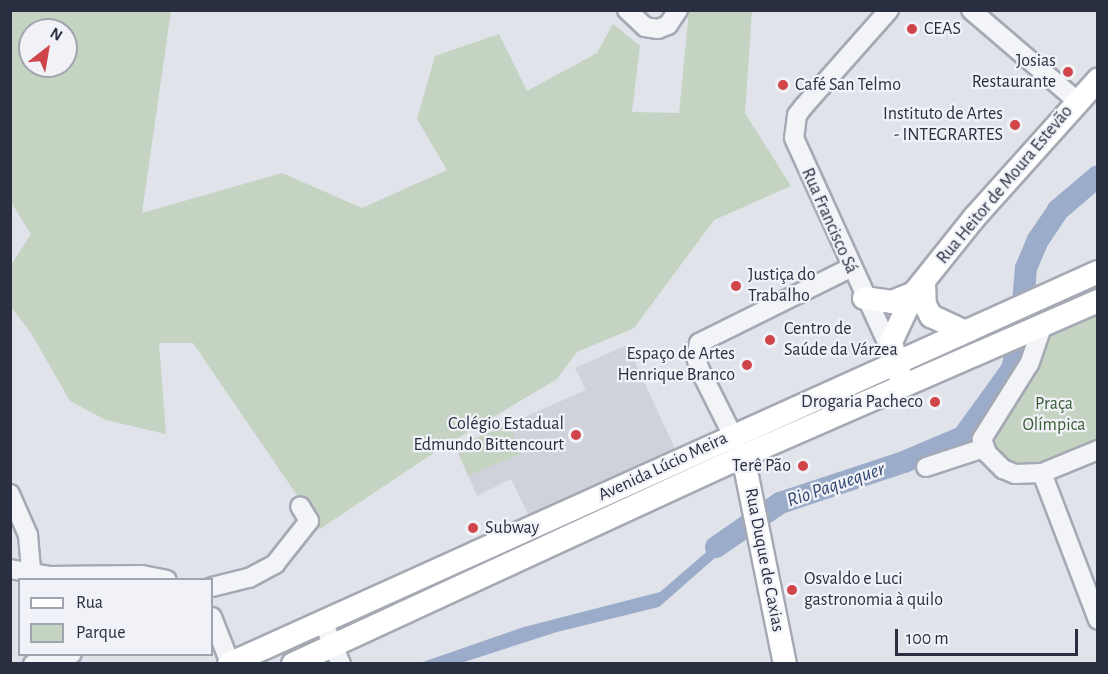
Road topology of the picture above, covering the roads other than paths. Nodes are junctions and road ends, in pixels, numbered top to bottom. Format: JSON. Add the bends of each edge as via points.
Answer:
{"nodes":[{"id":1,"x":627,"y":10,"type":"edge"},
{"id":2,"x":889,"y":10,"type":"edge"},
{"id":3,"x":971,"y":10,"type":"edge"},
{"id":4,"x":673,"y":18,"type":"edge"},
{"id":5,"x":1098,"y":80,"type":"edge"},
{"id":6,"x":1077,"y":101,"type":"junction"},
{"id":7,"x":850,"y":268,"type":"junction"},
{"id":8,"x":1098,"y":272,"type":"edge"},
{"id":9,"x":919,"y":287,"type":"junction"},
{"id":10,"x":864,"y":298,"type":"junction"},
{"id":11,"x":1098,"y":302,"type":"edge"},
{"id":12,"x":1037,"y":329,"type":"junction"},
{"id":13,"x":963,"y":331,"type":"junction"},
{"id":14,"x":893,"y":357,"type":"junction"},
{"id":15,"x":906,"y":388,"type":"junction"},
{"id":16,"x":732,"y":434,"type":"junction"},
{"id":17,"x":984,"y":448,"type":"junction"},
{"id":18,"x":1098,"y":450,"type":"edge"},
{"id":19,"x":743,"y":456,"type":"junction"},
{"id":20,"x":926,"y":467,"type":"dead end"},
{"id":21,"x":1042,"y":473,"type":"junction"},
{"id":22,"x":10,"y":494,"type":"edge"},
{"id":23,"x":300,"y":506,"type":"dead end"},
{"id":24,"x":10,"y":568,"type":"edge"},
{"id":25,"x":31,"y":572,"type":"junction"},
{"id":26,"x":69,"y":578,"type":"edge"},
{"id":27,"x":161,"y":578,"type":"edge"},
{"id":28,"x":213,"y":587,"type":"edge"},
{"id":29,"x":213,"y":620,"type":"edge"},
{"id":30,"x":1098,"y":620,"type":"edge"},
{"id":31,"x":323,"y":622,"type":"junction"},
{"id":32,"x":337,"y":654,"type":"edge"},
{"id":33,"x":63,"y":656,"type":"edge"},
{"id":34,"x":33,"y":663,"type":"edge"},
{"id":35,"x":230,"y":663,"type":"edge"},
{"id":36,"x":293,"y":663,"type":"edge"},
{"id":37,"x":785,"y":663,"type":"edge"}],
"edges":[{"from":1,"to":4,"type":"street","via":[[645,27],[658,29]]},
{"from":2,"to":7,"type":"street","name":"Rua Francisco Sá","via":[[797,116],[794,138]]},
{"from":3,"to":6,"type":"street"},
{"from":5,"to":6,"type":"main road","name":"Rua Heitor de Moura Estevão"},
{"from":6,"to":9,"type":"main road","name":"Rua Heitor de Moura Estevão"},
{"from":7,"to":10,"type":"street","name":"Rua Francisco Sá"},
{"from":7,"to":16,"type":"street","via":[[699,344],[699,368]]},
{"from":8,"to":13,"type":"main road","name":"Avenida Lúcio Meira"},
{"from":9,"to":10,"type":"main road","via":[[892,302]]},
{"from":9,"to":13,"type":"main road","via":[[931,316]]},
{"from":9,"to":14,"type":"main road","name":"Rua Heitor de Moura Estevão","via":[[894,333]]},
{"from":10,"to":14,"type":"street","name":"Rua Francisco Sá"},
{"from":11,"to":12,"type":"main road","name":"Avenida Lúcio Meira"},
{"from":12,"to":15,"type":"main road","name":"Avenida Lúcio Meira"},
{"from":12,"to":17,"type":"street","via":[[1023,374],[983,434]]},
{"from":13,"to":14,"type":"main road","name":"Avenida Lúcio Meira"},
{"from":14,"to":15,"type":"main road","name":"Rua Francisco Sá"},
{"from":14,"to":16,"type":"main road","name":"Avenida Lúcio Meira"},
{"from":15,"to":19,"type":"main road","name":"Avenida Lúcio Meira"},
{"from":16,"to":31,"type":"main road","name":"Avenida Lúcio Meira"},
{"from":17,"to":20,"type":"street"},
{"from":17,"to":21,"type":"street","via":[[1003,469],[1015,474]]},
{"from":18,"to":21,"type":"street"},
{"from":19,"to":32,"type":"main road","name":"Avenida Lúcio Meira"},
{"from":19,"to":37,"type":"main road","name":"Rua Duque de Caxias"},
{"from":21,"to":30,"type":"street"},
{"from":22,"to":25,"type":"street","via":[[28,535]]},
{"from":23,"to":28,"type":"street","via":[[309,520],[275,564],[249,578]]},
{"from":24,"to":25,"type":"street"},
{"from":25,"to":26,"type":"street"},
{"from":26,"to":27,"type":"street"},
{"from":29,"to":35,"type":"street"},
{"from":31,"to":32,"type":"street"},
{"from":31,"to":35,"type":"main road","name":"Avenida Lúcio Meira"},
{"from":32,"to":36,"type":"main road","name":"Avenida Lúcio Meira"},
{"from":33,"to":34,"type":"street"}]}
